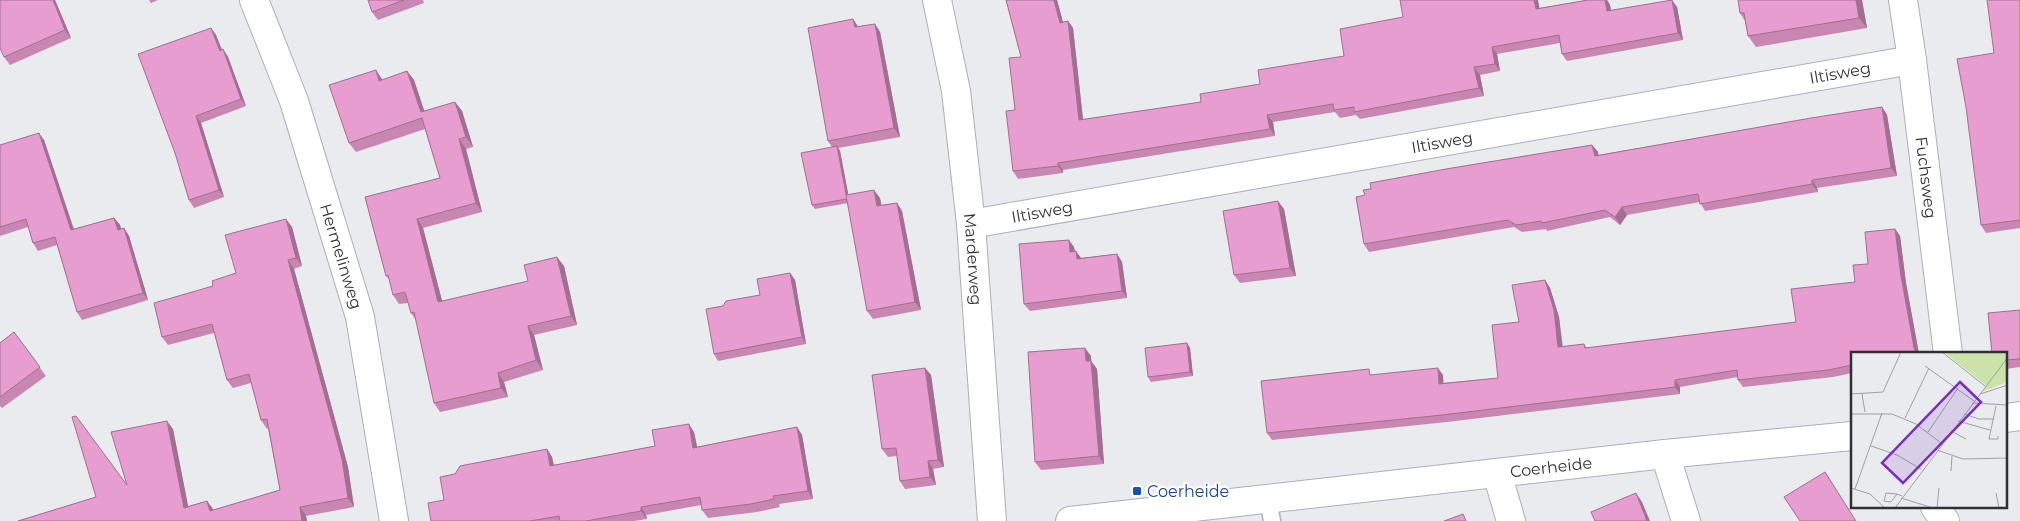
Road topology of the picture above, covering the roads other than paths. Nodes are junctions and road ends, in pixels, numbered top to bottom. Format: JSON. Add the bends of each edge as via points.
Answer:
{"nodes":[{"id":1,"x":254,"y":0,"type":"edge"},
{"id":2,"x":937,"y":0,"type":"edge"},
{"id":3,"x":1903,"y":0,"type":"edge"},
{"id":4,"x":1912,"y":60,"type":"junction"},
{"id":5,"x":970,"y":224,"type":"junction"},
{"id":6,"x":1948,"y":352,"type":"edge"},
{"id":7,"x":1851,"y":436,"type":"edge"},
{"id":8,"x":1665,"y":454,"type":"junction"},
{"id":9,"x":1497,"y":473,"type":"junction"},
{"id":10,"x":1937,"y":508,"type":"edge"},
{"id":11,"x":1270,"y":510,"type":"edge"},
{"id":12,"x":394,"y":521,"type":"edge"},
{"id":13,"x":992,"y":521,"type":"edge"},
{"id":14,"x":1070,"y":521,"type":"edge"},
{"id":15,"x":1511,"y":521,"type":"edge"},
{"id":16,"x":1686,"y":521,"type":"edge"},
{"id":17,"x":1945,"y":521,"type":"edge"}],
"edges":[{"from":1,"to":12,"type":"street","name":"Hermelinweg","via":[[294,101],[360,317]]},
{"from":2,"to":5,"type":"street","name":"Marderweg","via":[[956,92]]},
{"from":3,"to":4,"type":"street","name":"Fuchsweg"},
{"from":4,"to":5,"type":"street","name":"Iltisweg"},
{"from":4,"to":6,"type":"street","name":"Fuchsweg"},
{"from":5,"to":13,"type":"street","name":"Marderweg"},
{"from":7,"to":8,"type":"street","name":"Coerheide"},
{"from":8,"to":9,"type":"street","name":"Coerheide"},
{"from":8,"to":16,"type":"street"},
{"from":9,"to":11,"type":"street","name":"Coerheide"},
{"from":9,"to":15,"type":"street"},
{"from":10,"to":17,"type":"street"},
{"from":11,"to":14,"type":"street","name":"Coerheide"}]}
